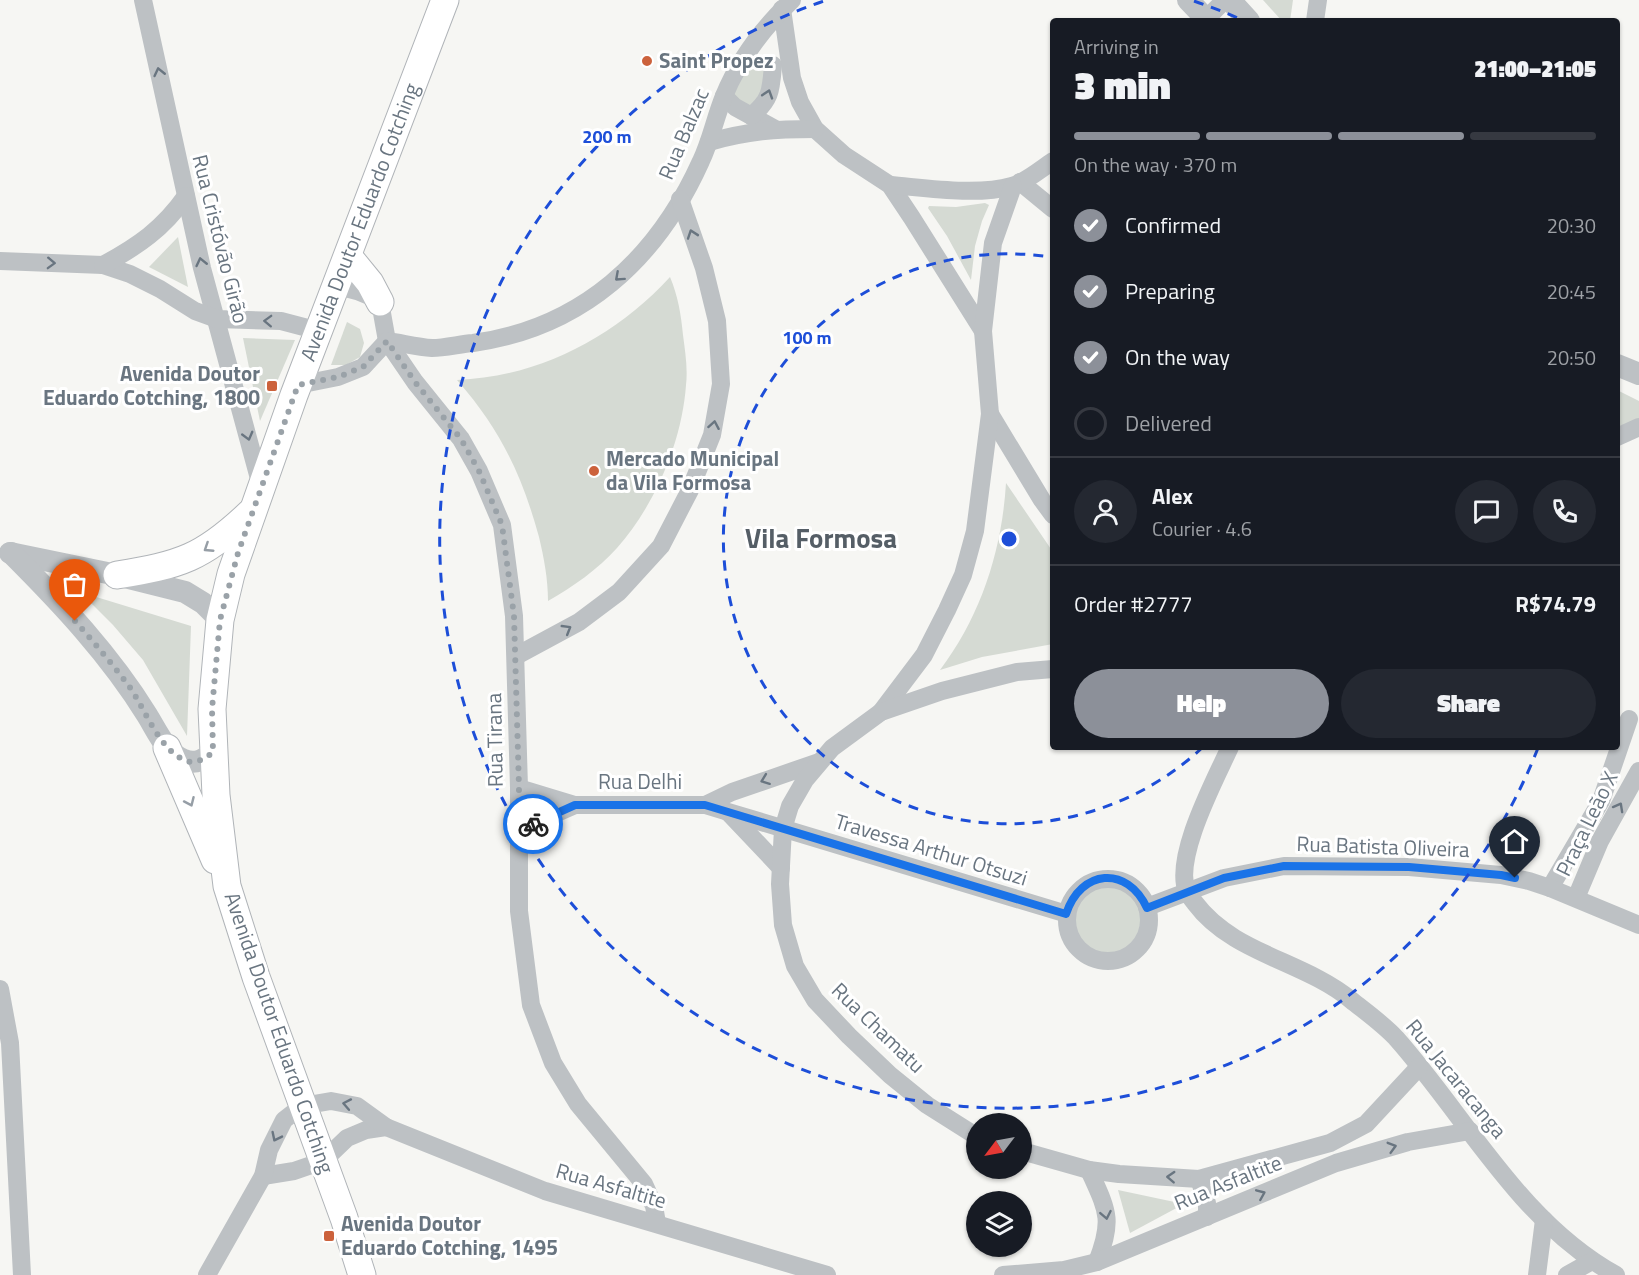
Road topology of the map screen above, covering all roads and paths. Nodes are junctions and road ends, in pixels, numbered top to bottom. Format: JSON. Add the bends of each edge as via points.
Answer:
{"nodes":[{"id":1,"x":143,"y":0,"type":"edge"},
{"id":2,"x":446,"y":0,"type":"edge"},
{"id":3,"x":1188,"y":0,"type":"edge"},
{"id":4,"x":1225,"y":0,"type":"edge"},
{"id":5,"x":1230,"y":0,"type":"edge"},
{"id":6,"x":1318,"y":0,"type":"edge"},
{"id":7,"x":787,"y":4,"type":"edge"},
{"id":8,"x":1204,"y":18,"type":"edge"},
{"id":9,"x":1208,"y":18,"type":"edge"},
{"id":10,"x":1246,"y":18,"type":"edge"},
{"id":11,"x":1315,"y":18,"type":"edge"},
{"id":12,"x":745,"y":56,"type":"junction"},
{"id":13,"x":773,"y":65,"type":"junction"},
{"id":14,"x":792,"y":78,"type":"junction"},
{"id":15,"x":724,"y":96,"type":"junction"},
{"id":16,"x":751,"y":116,"type":"junction"},
{"id":17,"x":775,"y":129,"type":"junction"},
{"id":18,"x":815,"y":129,"type":"junction"},
{"id":19,"x":709,"y":142,"type":"junction"},
{"id":20,"x":1050,"y":163,"type":"edge"},
{"id":21,"x":1017,"y":184,"type":"junction"},
{"id":22,"x":890,"y":185,"type":"junction"},
{"id":23,"x":186,"y":196,"type":"junction"},
{"id":24,"x":680,"y":199,"type":"junction"},
{"id":25,"x":1050,"y":207,"type":"edge"},
{"id":26,"x":348,"y":256,"type":"junction"},
{"id":27,"x":0,"y":261,"type":"edge"},
{"id":28,"x":103,"y":265,"type":"junction"},
{"id":29,"x":335,"y":288,"type":"junction"},
{"id":30,"x":380,"y":302,"type":"junction"},
{"id":31,"x":217,"y":319,"type":"junction"},
{"id":32,"x":319,"y":331,"type":"junction"},
{"id":33,"x":983,"y":331,"type":"junction"},
{"id":34,"x":387,"y":341,"type":"junction"},
{"id":35,"x":434,"y":348,"type":"junction"},
{"id":36,"x":1620,"y":366,"type":"edge"},
{"id":37,"x":1639,"y":374,"type":"edge"},
{"id":38,"x":415,"y":382,"type":"junction"},
{"id":39,"x":298,"y":385,"type":"junction"},
{"id":40,"x":990,"y":414,"type":"junction"},
{"id":41,"x":1639,"y":427,"type":"edge"},
{"id":42,"x":1620,"y":436,"type":"edge"},
{"id":43,"x":257,"y":498,"type":"junction"},
{"id":44,"x":1050,"y":511,"type":"edge"},
{"id":45,"x":5,"y":551,"type":"edge"},
{"id":46,"x":117,"y":575,"type":"junction"},
{"id":47,"x":220,"y":620,"type":"junction"},
{"id":48,"x":516,"y":656,"type":"junction"},
{"id":49,"x":1050,"y":669,"type":"edge"},
{"id":50,"x":881,"y":712,"type":"junction"},
{"id":51,"x":1628,"y":718,"type":"edge"},
{"id":52,"x":1620,"y":742,"type":"edge"},
{"id":53,"x":167,"y":748,"type":"junction"},
{"id":54,"x":1229,"y":750,"type":"edge"},
{"id":55,"x":1617,"y":750,"type":"edge"},
{"id":56,"x":213,"y":752,"type":"junction"},
{"id":57,"x":821,"y":762,"type":"junction"},
{"id":58,"x":1639,"y":771,"type":"edge"},
{"id":59,"x":519,"y":788,"type":"junction"},
{"id":60,"x":575,"y":805,"type":"junction"},
{"id":61,"x":705,"y":805,"type":"junction"},
{"id":62,"x":728,"y":812,"type":"junction"},
{"id":63,"x":783,"y":829,"type":"junction"},
{"id":64,"x":518,"y":830,"type":"junction"},
{"id":65,"x":781,"y":868,"type":"junction"},
{"id":66,"x":227,"y":886,"type":"junction"},
{"id":67,"x":1550,"y":888,"type":"junction"},
{"id":68,"x":1187,"y":892,"type":"junction"},
{"id":69,"x":1576,"y":898,"type":"junction"},
{"id":70,"x":1147,"y":908,"type":"junction"},
{"id":71,"x":1066,"y":914,"type":"junction"},
{"id":72,"x":1639,"y":925,"type":"edge"},
{"id":73,"x":0,"y":988,"type":"edge"},
{"id":74,"x":1419,"y":1067,"type":"junction"},
{"id":75,"x":302,"y":1106,"type":"junction"},
{"id":76,"x":386,"y":1127,"type":"junction"},
{"id":77,"x":966,"y":1130,"type":"edge"},
{"id":78,"x":1470,"y":1131,"type":"junction"},
{"id":79,"x":1032,"y":1154,"type":"edge"},
{"id":80,"x":322,"y":1161,"type":"junction"},
{"id":81,"x":1089,"y":1170,"type":"junction"},
{"id":82,"x":262,"y":1176,"type":"junction"},
{"id":83,"x":1200,"y":1179,"type":"junction"},
{"id":84,"x":1207,"y":1217,"type":"junction"},
{"id":85,"x":1544,"y":1220,"type":"junction"},
{"id":86,"x":657,"y":1223,"type":"junction"},
{"id":87,"x":1592,"y":1261,"type":"junction"},
{"id":88,"x":1097,"y":1262,"type":"junction"},
{"id":89,"x":22,"y":1275,"type":"edge"},
{"id":90,"x":207,"y":1275,"type":"edge"},
{"id":91,"x":362,"y":1275,"type":"edge"},
{"id":92,"x":827,"y":1275,"type":"edge"},
{"id":93,"x":1003,"y":1275,"type":"edge"},
{"id":94,"x":1537,"y":1275,"type":"edge"},
{"id":95,"x":1567,"y":1275,"type":"edge"},
{"id":96,"x":1617,"y":1275,"type":"edge"}],
"edges":[{"from":23,"to":1,"type":"street","name":"Rua Cristóvão Girão","one_way":true},
{"from":2,"to":26,"type":"main road","name":"Avenida Doutor Eduardo Cotching"},
{"from":3,"to":8,"type":"street"},
{"from":4,"to":9,"type":"street"},
{"from":5,"to":10,"type":"street"},
{"from":6,"to":11,"type":"street"},
{"from":7,"to":12,"type":"street","name":"Rua Balzac"},
{"from":7,"to":14,"type":"street"},
{"from":12,"to":13,"type":"street"},
{"from":12,"to":15,"type":"street","name":"Rua Balzac"},
{"from":13,"to":14,"type":"street"},
{"from":16,"to":13,"type":"street","one_way":true,"via":[[766,103]]},
{"from":14,"to":18,"type":"street"},
{"from":15,"to":16,"type":"street"},
{"from":15,"to":19,"type":"street","name":"Rua Balzac"},
{"from":16,"to":17,"type":"street"},
{"from":17,"to":18,"type":"street"},
{"from":17,"to":19,"type":"street","via":[[744,132]]},
{"from":18,"to":22,"type":"street","via":[[844,155]]},
{"from":19,"to":24,"type":"street","name":"Rua Balzac"},
{"from":20,"to":21,"type":"street"},
{"from":21,"to":22,"type":"street","via":[[980,190]]},
{"from":21,"to":25,"type":"street"},
{"from":21,"to":33,"type":"street","via":[[993,243]]},
{"from":22,"to":33,"type":"street"},
{"from":23,"to":28,"type":"street","via":[[154,233]]},
{"from":31,"to":23,"type":"street","name":"Rua Cristóvão Girão","one_way":true},
{"from":24,"to":35,"type":"street","name":"Rua Balzac","one_way":true,"via":[[640,258],[579,308],[517,334]]},
{"from":48,"to":24,"type":"street","one_way":true,"via":[[579,622],[619,592],[661,546],[712,435],[721,384],[717,321]]},
{"from":26,"to":29,"type":"main road","name":"Avenida Doutor Eduardo Cotching"},
{"from":26,"to":30,"type":"main road"},
{"from":27,"to":28,"type":"street","one_way":true},
{"from":28,"to":31,"type":"street","via":[[130,274],[195,311]]},
{"from":29,"to":30,"type":"street","via":[[367,293]]},
{"from":29,"to":32,"type":"main road","name":"Avenida Doutor Eduardo Cotching"},
{"from":30,"to":34,"type":"street","name":"Rua Tirana"},
{"from":32,"to":31,"type":"street","one_way":true,"via":[[281,321]]},
{"from":31,"to":43,"type":"street","name":"Rua Cristóvão Girão","one_way":true},
{"from":32,"to":39,"type":"main road","name":"Avenida Doutor Eduardo Cotching"},
{"from":33,"to":40,"type":"street"},
{"from":34,"to":35,"type":"street","name":"Rua Balzac"},
{"from":34,"to":38,"type":"street","name":"Rua Tirana"},
{"from":34,"to":39,"type":"street","via":[[363,367]]},
{"from":35,"to":38,"type":"street","via":[[422,362]]},
{"from":36,"to":37,"type":"street"},
{"from":38,"to":48,"type":"street","name":"Rua Tirana","via":[[461,439],[495,506],[502,525]]},
{"from":39,"to":43,"type":"main road","name":"Avenida Doutor Eduardo Cotching"},
{"from":40,"to":44,"type":"street"},
{"from":40,"to":50,"type":"street","via":[[975,531],[963,575],[924,655]]},
{"from":41,"to":42,"type":"street"},
{"from":43,"to":46,"type":"main road","one_way":true,"via":[[225,537],[198,554],[171,566]]},
{"from":43,"to":47,"type":"main road","name":"Avenida Doutor Eduardo Cotching"},
{"from":45,"to":46,"type":"street"},
{"from":45,"to":53,"type":"street","via":[[46,588],[129,687]]},
{"from":46,"to":47,"type":"street","via":[[185,592]]},
{"from":47,"to":56,"type":"main road","name":"Avenida Doutor Eduardo Cotching","via":[[212,709]]},
{"from":48,"to":59,"type":"street","name":"Rua Tirana"},
{"from":49,"to":50,"type":"street","via":[[1017,672]]},
{"from":50,"to":57,"type":"street","name":"Rua Chamatu","via":[[832,748]]},
{"from":51,"to":52,"type":"street","name":"Praça Leão X"},
{"from":53,"to":56,"type":"street","via":[[194,762]]},
{"from":53,"to":66,"type":"main road","one_way":true},
{"from":54,"to":68,"type":"street","via":[[1188,843],[1184,869]]},
{"from":55,"to":67,"type":"street","name":"Praça Leão X","via":[[1600,801]]},
{"from":56,"to":66,"type":"main road","name":"Avenida Doutor Eduardo Cotching"},
{"from":57,"to":61,"type":"street","name":"Rua Delhi","one_way":true},
{"from":57,"to":63,"type":"street","name":"Rua Chamatu","via":[[790,806]]},
{"from":69,"to":58,"type":"street","name":"Praça Leão X","one_way":true,"via":[[1600,841]]},
{"from":59,"to":60,"type":"street","name":"Rua Delhi"},
{"from":59,"to":64,"type":"street","name":"Rua Tirana"},
{"from":60,"to":61,"type":"street","name":"Rua Delhi"},
{"from":60,"to":64,"type":"street","name":"Rua Delhi"},
{"from":61,"to":62,"type":"street","name":"Rua Delhi"},
{"from":62,"to":63,"type":"street","name":"Rua Delhi"},
{"from":62,"to":65,"type":"street"},
{"from":63,"to":65,"type":"street","name":"Rua Chamatu"},
{"from":63,"to":71,"type":"street","name":"Travessa Arthur Otsuzi"},
{"from":64,"to":86,"type":"street","name":"Rua Tirana","via":[[519,911],[531,1005],[563,1079],[578,1104],[644,1184]]},
{"from":65,"to":77,"type":"street","name":"Rua Chamatu","via":[[783,925],[795,966],[815,1000],[890,1075]]},
{"from":66,"to":75,"type":"main road","name":"Avenida Doutor Eduardo Cotching"},
{"from":67,"to":68,"type":"street","name":"Rua Batista Oliveira","via":[[1501,875],[1409,867],[1284,866],[1224,878]]},
{"from":67,"to":69,"type":"street","name":"Praça Leão X"},
{"from":68,"to":70,"type":"street","name":"Rua Batista Oliveira"},
{"from":68,"to":74,"type":"street","name":"Rua Jacaracanga","via":[[1204,916],[1229,933],[1260,952],[1320,978],[1345,995],[1394,1036]]},
{"from":69,"to":72,"type":"street","name":"Praça Leão X"},
{"from":70,"to":71,"type":"street","via":[[1129,885],[1112,878],[1088,883],[1078,890]]},
{"from":70,"to":71,"type":"street","via":[[1149,926],[1144,940],[1123,958],[1108,961],[1081,952],[1072,940]]},
{"from":73,"to":89,"type":"street","via":[[10,1043]]},
{"from":74,"to":78,"type":"street","name":"Rua Jacaracanga"},
{"from":74,"to":83,"type":"street","via":[[1366,1124],[1330,1143]]},
{"from":76,"to":75,"type":"street","name":"Rua Asfaltite","one_way":true,"via":[[357,1106],[331,1101]]},
{"from":75,"to":80,"type":"main road","name":"Avenida Doutor Eduardo Cotching"},
{"from":75,"to":82,"type":"street","one_way":true,"via":[[284,1120]]},
{"from":76,"to":80,"type":"street","via":[[347,1138]]},
{"from":76,"to":86,"type":"street","name":"Rua Asfaltite","via":[[545,1191]]},
{"from":84,"to":78,"type":"street","name":"Rua Asfaltite","one_way":true,"via":[[1336,1163],[1408,1142]]},
{"from":78,"to":85,"type":"street","name":"Rua Jacaracanga"},
{"from":79,"to":81,"type":"street"},
{"from":80,"to":82,"type":"street"},
{"from":80,"to":91,"type":"main road","name":"Avenida Doutor Eduardo Cotching"},
{"from":83,"to":81,"type":"street","one_way":true},
{"from":81,"to":88,"type":"street","one_way":true,"via":[[1106,1210],[1108,1227]]},
{"from":82,"to":90,"type":"street"},
{"from":83,"to":84,"type":"street"},
{"from":84,"to":88,"type":"street","name":"Rua Asfaltite"},
{"from":85,"to":87,"type":"street","name":"Rua Jacaracanga"},
{"from":85,"to":94,"type":"street"},
{"from":86,"to":92,"type":"street","name":"Rua Asfaltite"},
{"from":87,"to":95,"type":"street"},
{"from":87,"to":96,"type":"street","name":"Rua Jacaracanga"},
{"from":88,"to":93,"type":"street","name":"Rua Asfaltite","via":[[1064,1270]]}]}
